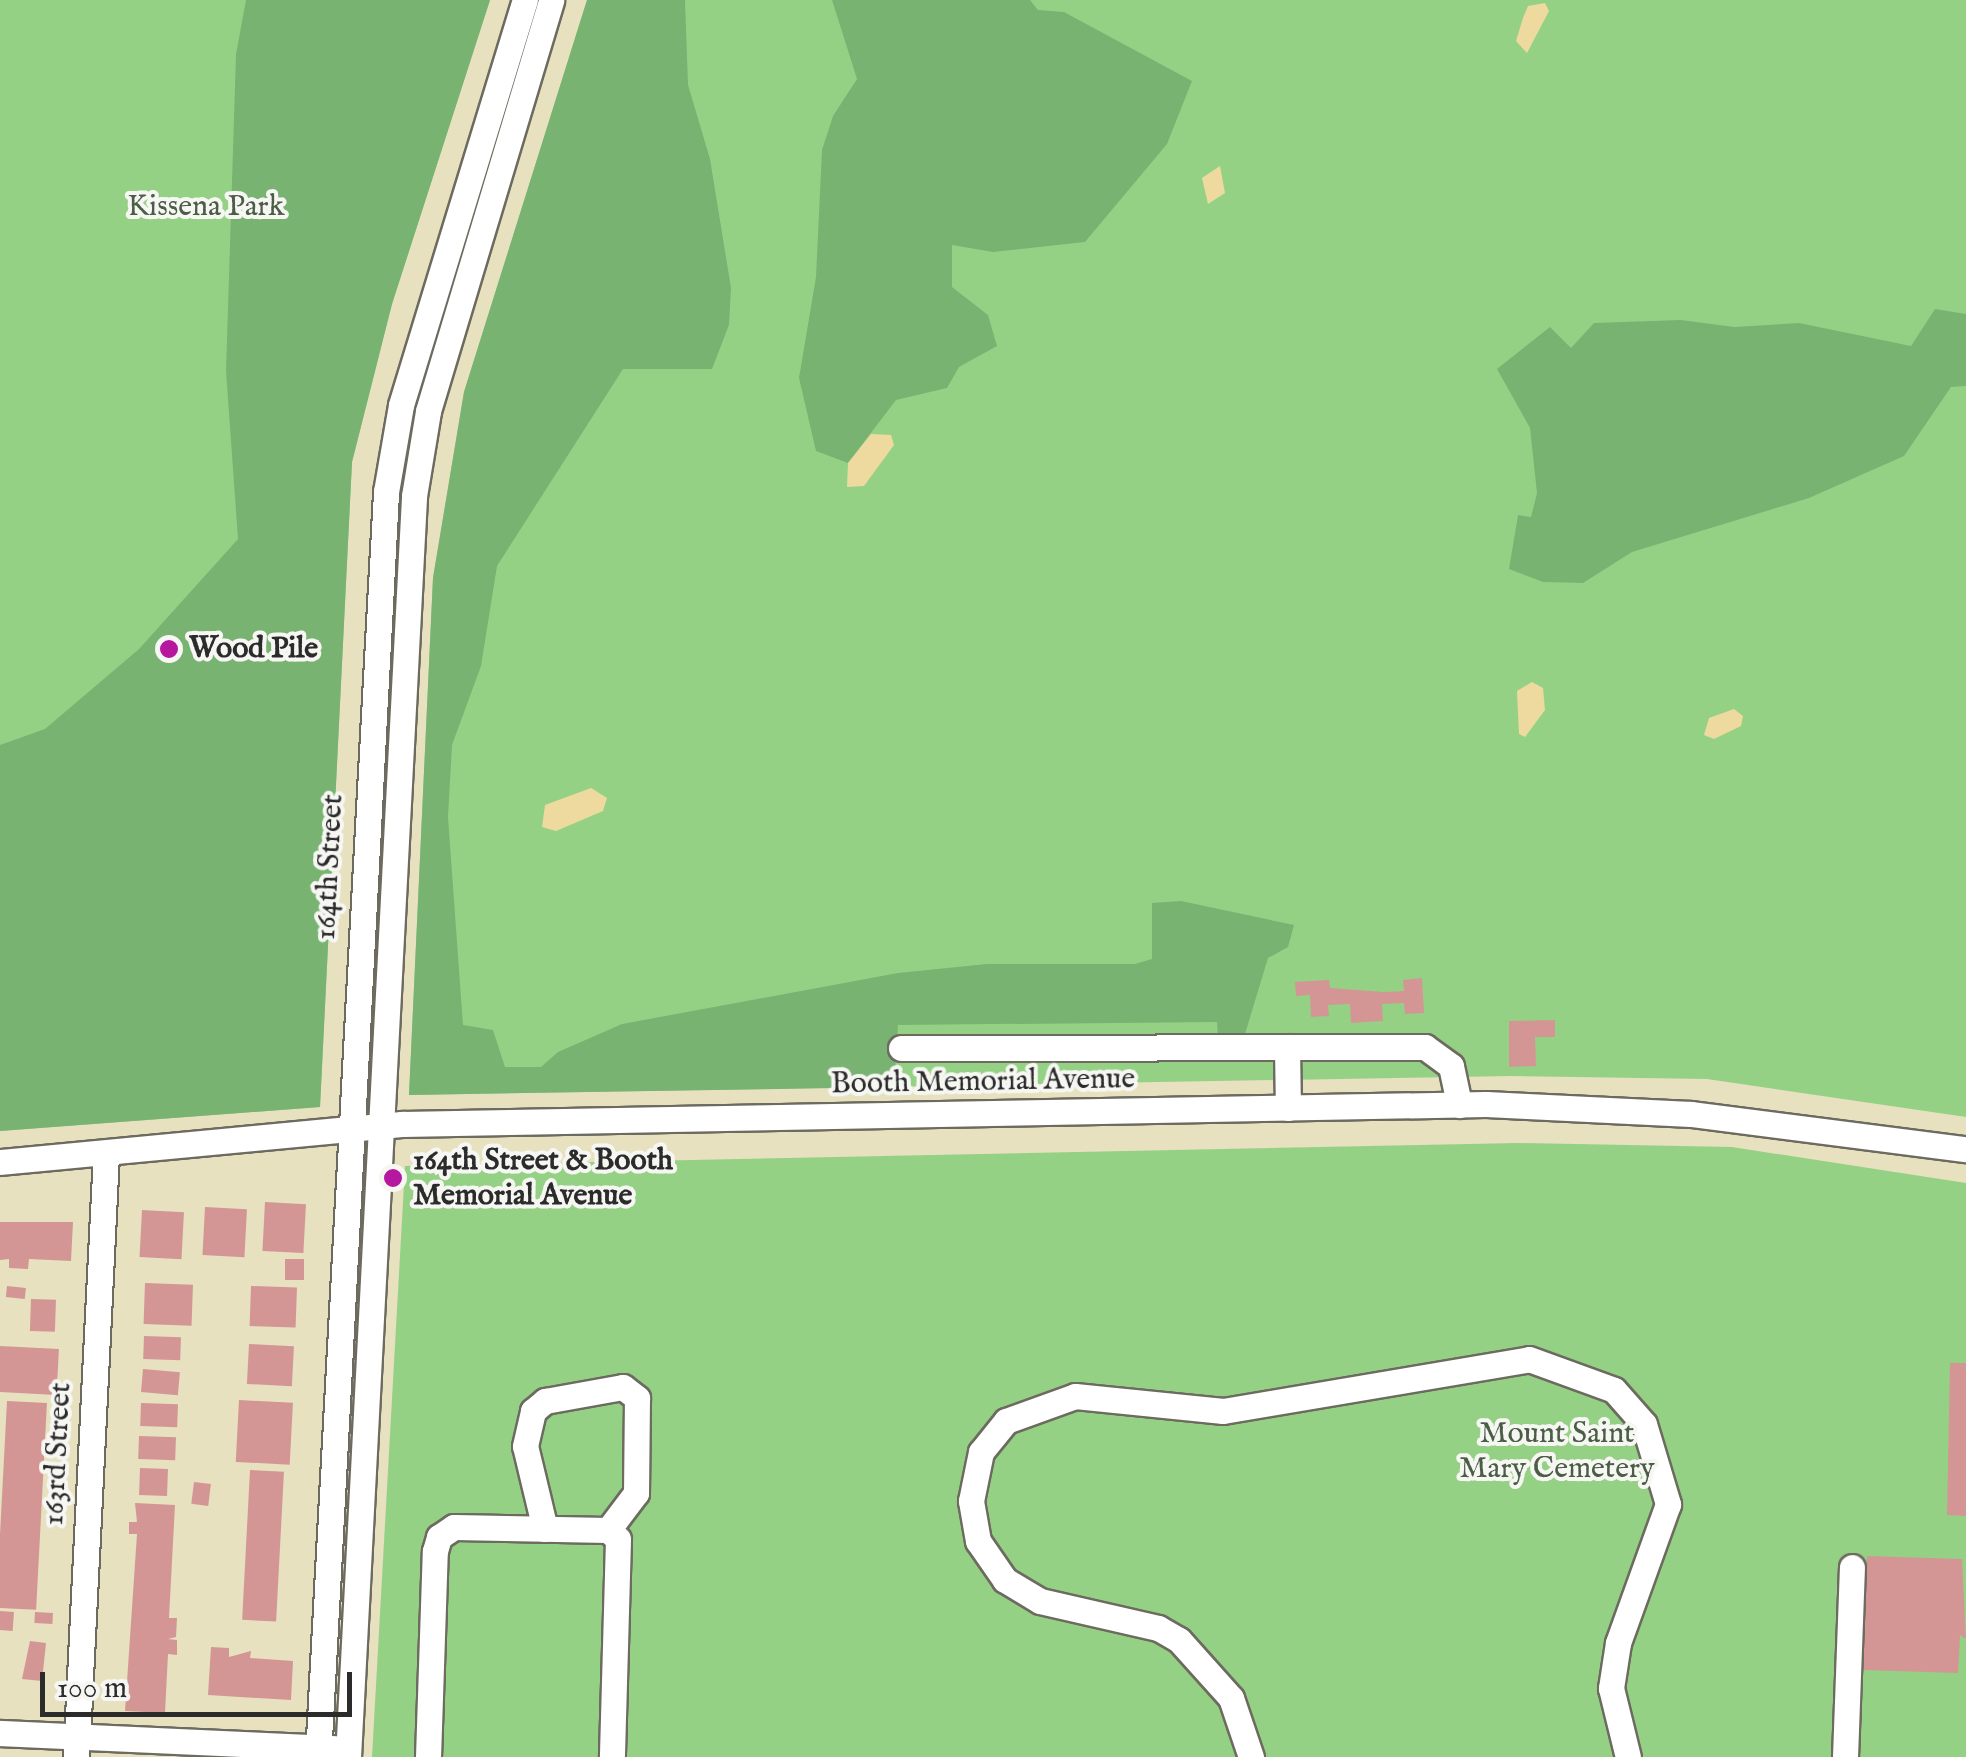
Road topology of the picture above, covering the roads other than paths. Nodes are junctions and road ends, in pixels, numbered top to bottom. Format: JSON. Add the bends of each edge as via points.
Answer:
{"nodes":[{"id":1,"x":525,"y":0,"type":"edge"},
{"id":2,"x":551,"y":0,"type":"edge"},
{"id":3,"x":1287,"y":1047,"type":"junction"},
{"id":4,"x":901,"y":1048,"type":"dead end"},
{"id":5,"x":1459,"y":1105,"type":"junction"},
{"id":6,"x":1288,"y":1108,"type":"junction"},
{"id":7,"x":382,"y":1126,"type":"junction"},
{"id":8,"x":349,"y":1128,"type":"junction"},
{"id":9,"x":1966,"y":1149,"type":"edge"},
{"id":10,"x":106,"y":1154,"type":"junction"},
{"id":11,"x":0,"y":1162,"type":"edge"},
{"id":12,"x":544,"y":1529,"type":"junction"},
{"id":13,"x":608,"y":1530,"type":"junction"},
{"id":14,"x":1852,"y":1567,"type":"dead end"},
{"id":15,"x":0,"y":1732,"type":"edge"},
{"id":16,"x":76,"y":1747,"type":"edge"},
{"id":17,"x":319,"y":1752,"type":"edge"},
{"id":18,"x":348,"y":1753,"type":"edge"},
{"id":19,"x":428,"y":1757,"type":"edge"},
{"id":20,"x":612,"y":1757,"type":"edge"},
{"id":21,"x":1251,"y":1757,"type":"edge"},
{"id":22,"x":1628,"y":1757,"type":"edge"},
{"id":23,"x":1846,"y":1757,"type":"edge"}],
"edges":[{"from":1,"to":8,"type":"street","name":"164th Street","via":[[400,405],[386,492]]},
{"from":2,"to":7,"type":"street","name":"164th Street","via":[[428,412],[414,496]]},
{"from":3,"to":4,"type":"street"},
{"from":3,"to":5,"type":"street","via":[[1424,1046],[1451,1066]]},
{"from":3,"to":6,"type":"street"},
{"from":5,"to":6,"type":"street","name":"Booth Memorial Avenue"},
{"from":5,"to":9,"type":"street","name":"Booth Memorial Avenue","via":[[1691,1114]]},
{"from":6,"to":7,"type":"street","name":"Booth Memorial Avenue"},
{"from":7,"to":8,"type":"street","name":"Booth Memorial Avenue"},
{"from":7,"to":18,"type":"street","name":"164th Street"},
{"from":8,"to":10,"type":"street","name":"Booth Memorial Avenue"},
{"from":8,"to":17,"type":"street","name":"164th Street"},
{"from":10,"to":11,"type":"street","name":"Booth Memorial Avenue"},
{"from":10,"to":16,"type":"street","name":"163rd Street"},
{"from":12,"to":13,"type":"street"},
{"from":12,"to":13,"type":"street","via":[[525,1446],[532,1411],[544,1401],[623,1387],[637,1398],[636,1493]]},
{"from":12,"to":19,"type":"street","via":[[454,1527],[439,1536]]},
{"from":13,"to":20,"type":"street","via":[[618,1539]]},
{"from":14,"to":23,"type":"street"},
{"from":15,"to":16,"type":"street"},
{"from":16,"to":17,"type":"street"},
{"from":17,"to":18,"type":"street"},
{"from":21,"to":22,"type":"street","via":[[1231,1698],[1179,1640],[1158,1628],[1040,1601],[1004,1580],[978,1541],[971,1501],[981,1452],[1006,1422],[1075,1396],[1223,1411],[1529,1360],[1614,1390],[1644,1424],[1668,1504],[1618,1643],[1611,1688]]}]}
